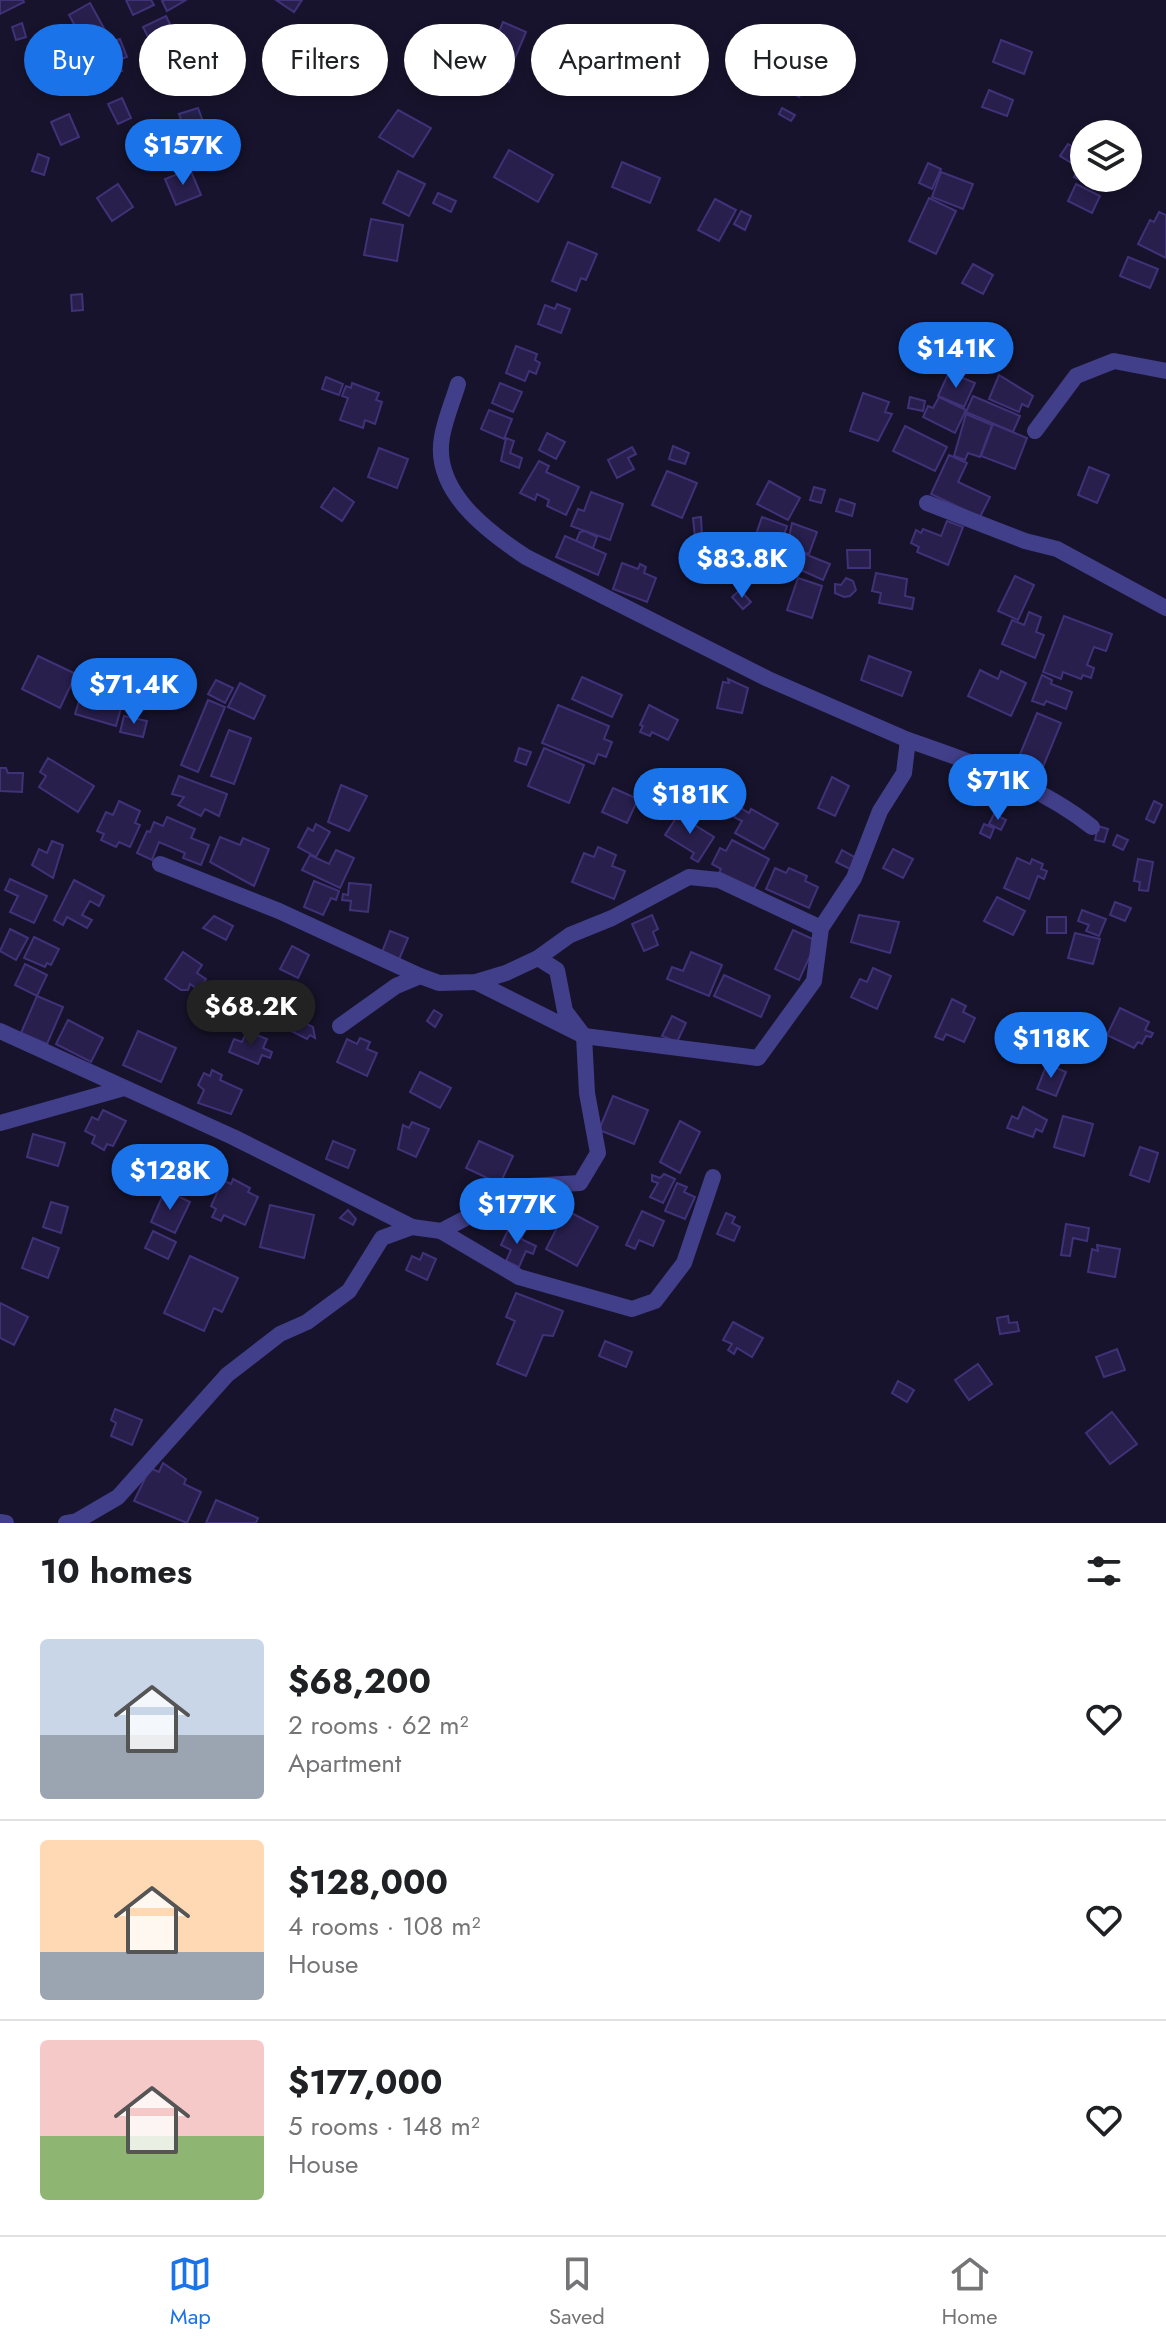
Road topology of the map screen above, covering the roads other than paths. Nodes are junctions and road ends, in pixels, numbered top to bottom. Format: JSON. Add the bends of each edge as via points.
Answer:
{"nodes":[{"id":1,"x":1166,"y":371,"type":"edge"},
{"id":2,"x":458,"y":384,"type":"dead end"},
{"id":3,"x":1035,"y":431,"type":"dead end"},
{"id":4,"x":927,"y":503,"type":"dead end"},
{"id":5,"x":1166,"y":608,"type":"edge"},
{"id":6,"x":908,"y":740,"type":"junction"},
{"id":7,"x":1092,"y":827,"type":"dead end"},
{"id":8,"x":160,"y":864,"type":"dead end"},
{"id":9,"x":821,"y":928,"type":"junction"},
{"id":10,"x":538,"y":958,"type":"junction"},
{"id":11,"x":420,"y":976,"type":"junction"},
{"id":12,"x":476,"y":982,"type":"junction"},
{"id":13,"x":340,"y":1026,"type":"dead end"},
{"id":14,"x":0,"y":1031,"type":"edge"},
{"id":15,"x":584,"y":1036,"type":"junction"},
{"id":16,"x":124,"y":1088,"type":"junction"},
{"id":17,"x":0,"y":1123,"type":"edge"},
{"id":18,"x":713,"y":1177,"type":"dead end"},
{"id":19,"x":412,"y":1227,"type":"junction"},
{"id":20,"x":441,"y":1231,"type":"junction"},
{"id":21,"x":0,"y":1522,"type":"edge"},
{"id":22,"x":6,"y":1523,"type":"edge"},
{"id":23,"x":66,"y":1523,"type":"edge"}],
"edges":[{"from":1,"to":3,"type":"street","via":[[1114,361],[1076,376]]},
{"from":2,"to":6,"type":"street","via":[[441,439],[446,478],[491,534],[526,557],[768,679]]},
{"from":4,"to":5,"type":"street","via":[[1057,549]]},
{"from":6,"to":7,"type":"street","via":[[1059,801]]},
{"from":6,"to":9,"type":"street","via":[[904,773],[880,811],[854,878]]},
{"from":8,"to":11,"type":"street"},
{"from":9,"to":10,"type":"street","via":[[719,880],[689,877],[570,935]]},
{"from":9,"to":15,"type":"street","via":[[814,981],[758,1058]]},
{"from":10,"to":12,"type":"street"},
{"from":10,"to":15,"type":"street","via":[[557,970],[565,1011]]},
{"from":11,"to":12,"type":"street","via":[[439,983]]},
{"from":11,"to":13,"type":"street","via":[[396,986]]},
{"from":12,"to":15,"type":"street"},
{"from":14,"to":16,"type":"street"},
{"from":15,"to":20,"type":"street","via":[[598,1153],[580,1183],[528,1186]]},
{"from":16,"to":17,"type":"street"},
{"from":16,"to":19,"type":"street"},
{"from":18,"to":20,"type":"street","via":[[684,1263],[655,1301],[632,1309],[519,1277]]},
{"from":19,"to":20,"type":"street"},
{"from":19,"to":23,"type":"street","via":[[382,1238],[349,1291],[227,1375],[118,1497]]},
{"from":21,"to":22,"type":"street"}]}
